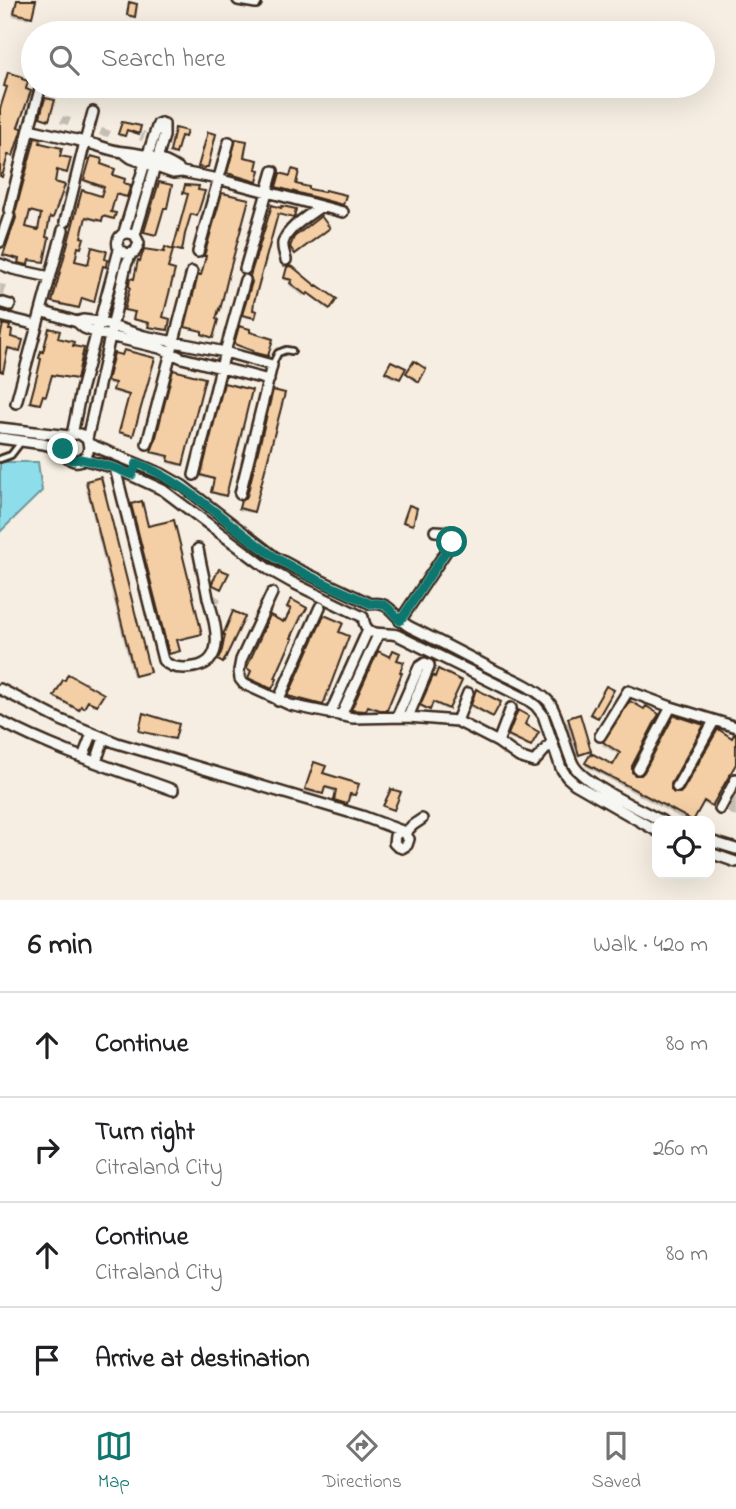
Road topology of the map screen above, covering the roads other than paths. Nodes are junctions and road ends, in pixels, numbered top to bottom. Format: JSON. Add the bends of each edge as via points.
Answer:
{"nodes":[{"id":1,"x":238,"y":0,"type":"edge"},
{"id":2,"x":256,"y":3,"type":"dead end"},
{"id":3,"x":38,"y":98,"type":"edge"},
{"id":4,"x":93,"y":112,"type":"dead end"},
{"id":5,"x":29,"y":129,"type":"junction"},
{"id":6,"x":85,"y":142,"type":"junction"},
{"id":7,"x":229,"y":142,"type":"dead end"},
{"id":8,"x":151,"y":161,"type":"junction"},
{"id":9,"x":273,"y":171,"type":"dead end"},
{"id":10,"x":218,"y":179,"type":"junction"},
{"id":11,"x":267,"y":192,"type":"junction"},
{"id":12,"x":320,"y":207,"type":"junction"},
{"id":13,"x":342,"y":212,"type":"dead end"},
{"id":14,"x":124,"y":232,"type":"junction"},
{"id":15,"x":135,"y":234,"type":"junction"},
{"id":16,"x":0,"y":242,"type":"edge"},
{"id":17,"x":119,"y":250,"type":"junction"},
{"id":18,"x":198,"y":252,"type":"dead end"},
{"id":19,"x":131,"y":254,"type":"junction"},
{"id":20,"x":286,"y":260,"type":"dead end"},
{"id":21,"x":0,"y":264,"type":"edge"},
{"id":22,"x":192,"y":272,"type":"dead end"},
{"id":23,"x":50,"y":277,"type":"junction"},
{"id":24,"x":0,"y":302,"type":"edge"},
{"id":25,"x":10,"y":305,"type":"dead end"},
{"id":26,"x":41,"y":311,"type":"junction"},
{"id":27,"x":0,"y":316,"type":"edge"},
{"id":28,"x":77,"y":322,"type":"junction"},
{"id":29,"x":99,"y":322,"type":"junction"},
{"id":30,"x":37,"y":325,"type":"junction"},
{"id":31,"x":113,"y":325,"type":"junction"},
{"id":32,"x":97,"y":333,"type":"junction"},
{"id":33,"x":110,"y":336,"type":"junction"},
{"id":34,"x":173,"y":348,"type":"junction"},
{"id":35,"x":292,"y":351,"type":"dead end"},
{"id":36,"x":225,"y":352,"type":"junction"},
{"id":37,"x":272,"y":365,"type":"junction"},
{"id":38,"x":221,"y":369,"type":"junction"},
{"id":39,"x":269,"y":380,"type":"junction"},
{"id":40,"x":79,"y":402,"type":"junction"},
{"id":41,"x":16,"y":403,"type":"dead end"},
{"id":42,"x":94,"y":406,"type":"junction"},
{"id":43,"x":0,"y":428,"type":"edge"},
{"id":44,"x":70,"y":435,"type":"junction"},
{"id":45,"x":0,"y":438,"type":"edge"},
{"id":46,"x":22,"y":442,"type":"junction"},
{"id":47,"x":88,"y":442,"type":"junction"},
{"id":48,"x":147,"y":444,"type":"dead end"},
{"id":49,"x":63,"y":449,"type":"junction"},
{"id":50,"x":0,"y":459,"type":"edge"},
{"id":51,"x":82,"y":459,"type":"junction"},
{"id":52,"x":137,"y":463,"type":"junction"},
{"id":53,"x":115,"y":468,"type":"junction"},
{"id":54,"x":132,"y":475,"type":"junction"},
{"id":55,"x":194,"y":475,"type":"dead end"},
{"id":56,"x":240,"y":494,"type":"dead end"},
{"id":57,"x":435,"y":531,"type":"dead end"},
{"id":58,"x":198,"y":549,"type":"dead end"},
{"id":59,"x":272,"y":593,"type":"dead end"},
{"id":60,"x":371,"y":604,"type":"junction"},
{"id":61,"x":320,"y":607,"type":"dead end"},
{"id":62,"x":363,"y":617,"type":"junction"},
{"id":63,"x":397,"y":618,"type":"junction"},
{"id":64,"x":368,"y":630,"type":"junction"},
{"id":65,"x":382,"y":634,"type":"junction"},
{"id":66,"x":0,"y":689,"type":"edge"},
{"id":67,"x":468,"y":693,"type":"dead end"},
{"id":68,"x":278,"y":701,"type":"junction"},
{"id":69,"x":671,"y":707,"type":"junction"},
{"id":70,"x":511,"y":708,"type":"dead end"},
{"id":71,"x":330,"y":714,"type":"junction"},
{"id":72,"x":341,"y":716,"type":"junction"},
{"id":73,"x":397,"y":717,"type":"junction"},
{"id":74,"x":408,"y":717,"type":"junction"},
{"id":75,"x":0,"y":721,"type":"edge"},
{"id":76,"x":457,"y":721,"type":"junction"},
{"id":77,"x":714,"y":721,"type":"junction"},
{"id":78,"x":736,"y":727,"type":"edge"},
{"id":79,"x":92,"y":734,"type":"junction"},
{"id":80,"x":600,"y":736,"type":"dead end"},
{"id":81,"x":104,"y":738,"type":"junction"},
{"id":82,"x":498,"y":742,"type":"junction"},
{"id":83,"x":552,"y":742,"type":"junction"},
{"id":84,"x":83,"y":757,"type":"junction"},
{"id":85,"x":96,"y":762,"type":"junction"},
{"id":86,"x":638,"y":769,"type":"dead end"},
{"id":87,"x":736,"y":779,"type":"edge"},
{"id":88,"x":677,"y":787,"type":"dead end"},
{"id":89,"x":173,"y":790,"type":"dead end"},
{"id":90,"x":597,"y":792,"type":"junction"},
{"id":91,"x":720,"y":809,"type":"dead end"},
{"id":92,"x":652,"y":817,"type":"edge"},
{"id":93,"x":422,"y":819,"type":"dead end"},
{"id":94,"x":652,"y":828,"type":"edge"},
{"id":95,"x":715,"y":843,"type":"edge"},
{"id":96,"x":736,"y":849,"type":"edge"},
{"id":97,"x":715,"y":855,"type":"edge"},
{"id":98,"x":736,"y":862,"type":"edge"}],
"edges":[{"from":1,"to":2,"type":"street"},
{"from":3,"to":5,"type":"street"},
{"from":4,"to":6,"type":"street"},
{"from":5,"to":6,"type":"street"},
{"from":5,"to":16,"type":"street"},
{"from":6,"to":8,"type":"street","via":[[134,152]]},
{"from":6,"to":23,"type":"street"},
{"from":7,"to":10,"type":"street"},
{"from":8,"to":10,"type":"street"},
{"from":8,"to":14,"type":"street"},
{"from":8,"to":15,"type":"street"},
{"from":9,"to":11,"type":"street"},
{"from":10,"to":11,"type":"street"},
{"from":10,"to":18,"type":"street"},
{"from":11,"to":12,"type":"street"},
{"from":11,"to":36,"type":"street"},
{"from":12,"to":13,"type":"street"},
{"from":12,"to":20,"type":"street","via":[[285,238]]},
{"from":14,"to":15,"type":"street"},
{"from":14,"to":17,"type":"street","via":[[117,243]]},
{"from":15,"to":19,"type":"street","via":[[138,248]]},
{"from":17,"to":19,"type":"street"},
{"from":17,"to":29,"type":"street"},
{"from":19,"to":31,"type":"street"},
{"from":21,"to":23,"type":"street"},
{"from":22,"to":34,"type":"street"},
{"from":23,"to":26,"type":"street"},
{"from":24,"to":25,"type":"street"},
{"from":26,"to":28,"type":"street"},
{"from":26,"to":30,"type":"street"},
{"from":27,"to":30,"type":"street"},
{"from":28,"to":29,"type":"street"},
{"from":28,"to":32,"type":"street"},
{"from":29,"to":31,"type":"street"},
{"from":29,"to":32,"type":"street"},
{"from":30,"to":41,"type":"street"},
{"from":31,"to":33,"type":"street"},
{"from":31,"to":34,"type":"street"},
{"from":32,"to":33,"type":"street"},
{"from":32,"to":40,"type":"street"},
{"from":33,"to":34,"type":"street"},
{"from":33,"to":42,"type":"street"},
{"from":34,"to":36,"type":"street"},
{"from":34,"to":38,"type":"street","via":[[182,358]]},
{"from":34,"to":48,"type":"street"},
{"from":35,"to":37,"type":"lane","via":[[278,353]]},
{"from":36,"to":37,"type":"street"},
{"from":36,"to":38,"type":"street"},
{"from":37,"to":39,"type":"street"},
{"from":38,"to":39,"type":"street"},
{"from":38,"to":55,"type":"street"},
{"from":39,"to":56,"type":"street"},
{"from":40,"to":42,"type":"street"},
{"from":40,"to":44,"type":"street"},
{"from":42,"to":47,"type":"street"},
{"from":43,"to":44,"type":"street"},
{"from":44,"to":47,"type":"street","via":[[80,434]]},
{"from":44,"to":49,"type":"street"},
{"from":45,"to":46,"type":"street"},
{"from":46,"to":49,"type":"street"},
{"from":46,"to":50,"type":"lane"},
{"from":47,"to":51,"type":"street","via":[[88,453]]},
{"from":47,"to":52,"type":"street"},
{"from":49,"to":51,"type":"street","via":[[68,458]]},
{"from":51,"to":53,"type":"street"},
{"from":52,"to":54,"type":"street"},
{"from":52,"to":60,"type":"street","via":[[183,486],[275,557]]},
{"from":53,"to":54,"type":"street"},
{"from":53,"to":58,"type":"street","via":[[167,665],[189,668],[205,664],[216,645]]},
{"from":54,"to":62,"type":"street","via":[[163,490],[268,569]]},
{"from":57,"to":63,"type":"street","via":[[452,532],[453,538]]},
{"from":59,"to":68,"type":"street","via":[[239,671],[248,687]]},
{"from":60,"to":62,"type":"street"},
{"from":60,"to":63,"type":"street","via":[[386,605]]},
{"from":61,"to":68,"type":"street"},
{"from":62,"to":64,"type":"street"},
{"from":63,"to":65,"type":"street"},
{"from":63,"to":90,"type":"street","via":[[547,700],[573,765]]},
{"from":64,"to":65,"type":"street"},
{"from":64,"to":71,"type":"street"},
{"from":65,"to":72,"type":"street"},
{"from":65,"to":83,"type":"street","via":[[397,635],[528,700],[543,715]]},
{"from":66,"to":79,"type":"street"},
{"from":67,"to":76,"type":"street"},
{"from":68,"to":71,"type":"street"},
{"from":69,"to":77,"type":"street"},
{"from":69,"to":80,"type":"street","via":[[628,691]]},
{"from":69,"to":86,"type":"street"},
{"from":70,"to":82,"type":"street"},
{"from":71,"to":72,"type":"street"},
{"from":72,"to":73,"type":"street"},
{"from":73,"to":74,"type":"street"},
{"from":73,"to":74,"type":"street","via":[[425,663],[429,667]]},
{"from":74,"to":76,"type":"street"},
{"from":75,"to":84,"type":"street"},
{"from":76,"to":82,"type":"street"},
{"from":77,"to":78,"type":"street"},
{"from":77,"to":88,"type":"street"},
{"from":79,"to":81,"type":"street"},
{"from":79,"to":84,"type":"street"},
{"from":81,"to":85,"type":"street"},
{"from":81,"to":93,"type":"street","via":[[403,832]]},
{"from":82,"to":83,"type":"street","via":[[534,762]]},
{"from":83,"to":90,"type":"street","via":[[567,777]]},
{"from":84,"to":85,"type":"street"},
{"from":85,"to":89,"type":"street"},
{"from":87,"to":91,"type":"street"},
{"from":90,"to":92,"type":"street"},
{"from":90,"to":94,"type":"street"},
{"from":95,"to":96,"type":"street"},
{"from":97,"to":98,"type":"street"}]}
